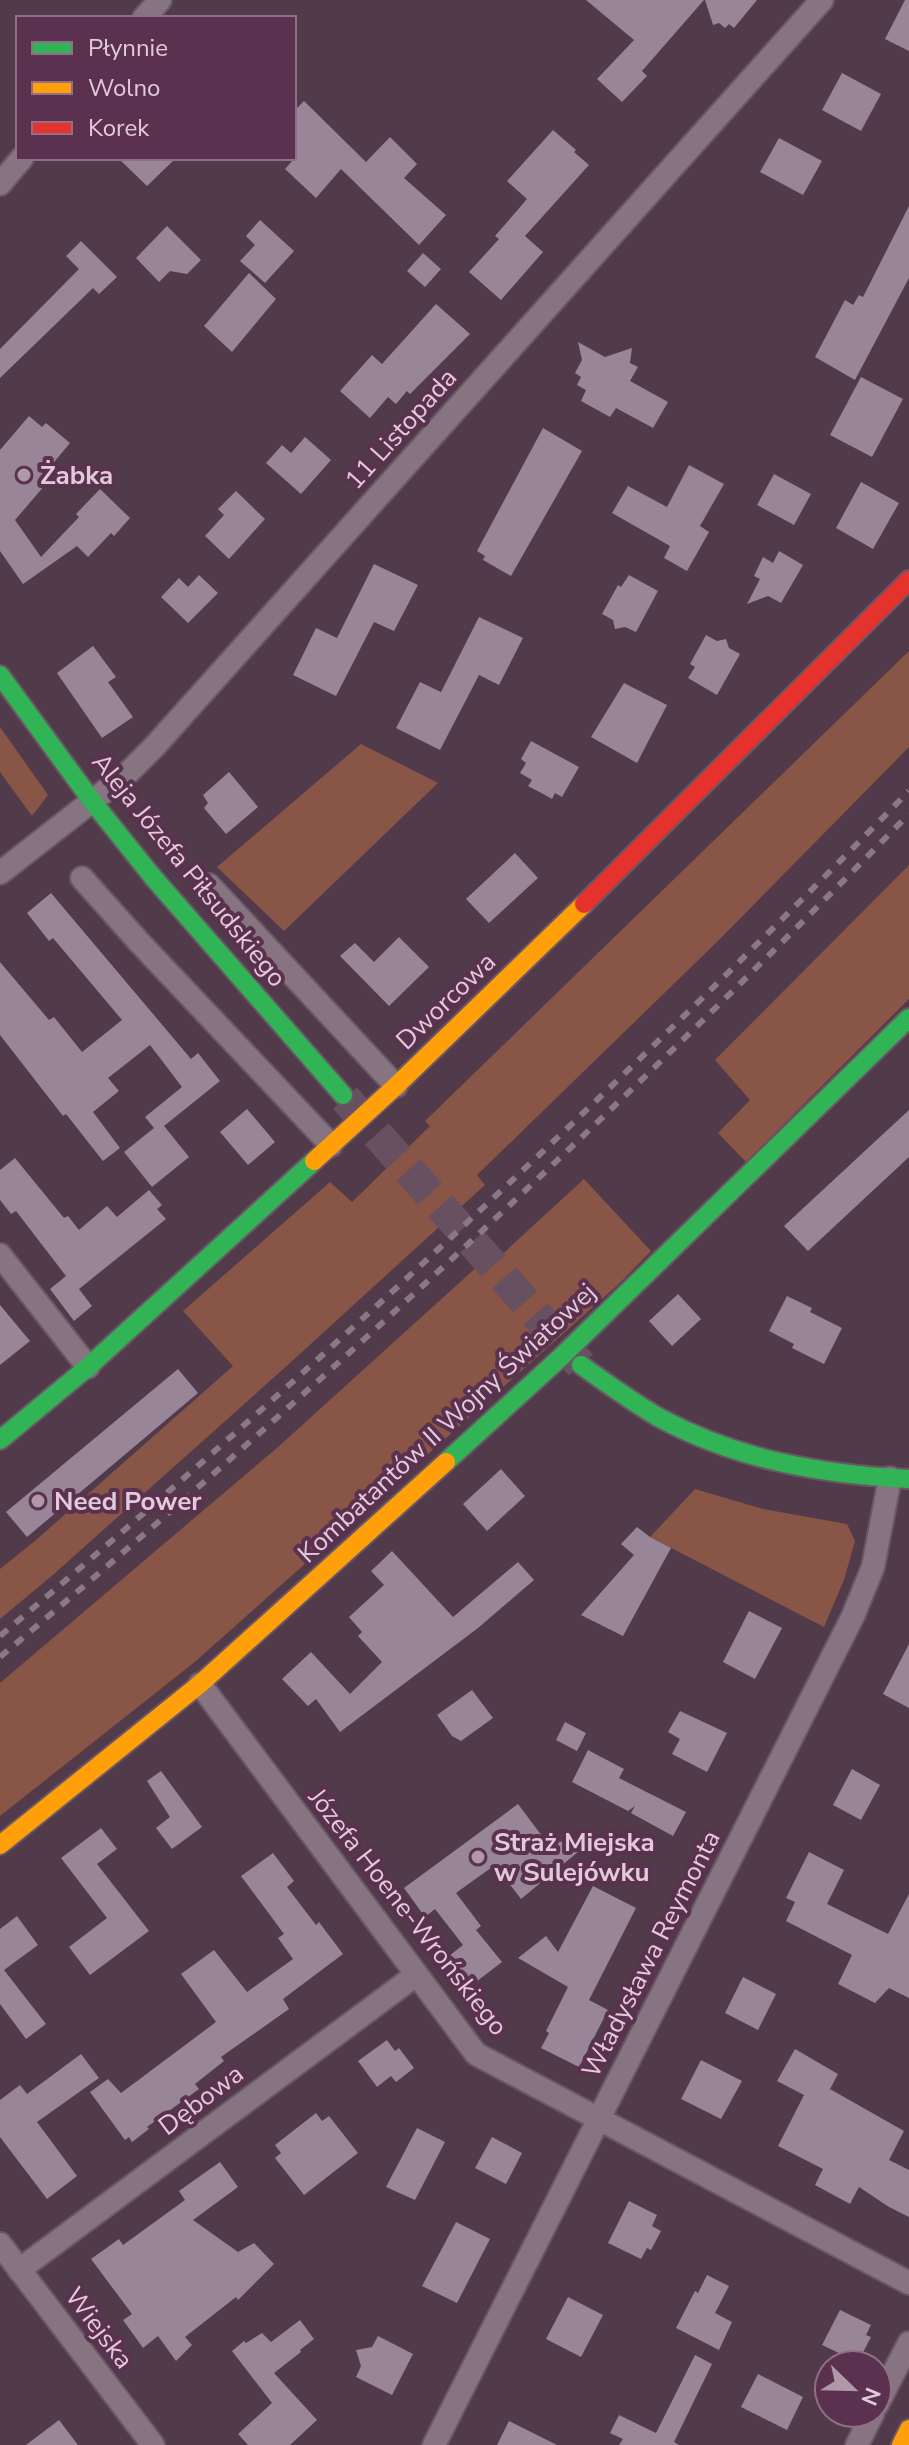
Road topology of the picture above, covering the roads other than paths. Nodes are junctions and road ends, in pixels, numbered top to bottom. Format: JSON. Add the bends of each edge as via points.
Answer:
{"nodes":[{"id":1,"x":160,"y":0,"type":"edge"},
{"id":2,"x":822,"y":0,"type":"edge"},
{"id":3,"x":146,"y":16,"type":"edge"},
{"id":4,"x":20,"y":160,"type":"edge"},
{"id":5,"x":0,"y":184,"type":"edge"},
{"id":6,"x":909,"y":580,"type":"edge"},
{"id":7,"x":0,"y":675,"type":"edge"},
{"id":8,"x":92,"y":801,"type":"junction"},
{"id":9,"x":0,"y":873,"type":"edge"},
{"id":10,"x":82,"y":878,"type":"dead end"},
{"id":11,"x":209,"y":885,"type":"dead end"},
{"id":12,"x":909,"y":1018,"type":"edge"},
{"id":13,"x":396,"y":1086,"type":"junction"},
{"id":14,"x":343,"y":1095,"type":"tunnel mouth"},
{"id":15,"x":331,"y":1145,"type":"junction"},
{"id":16,"x":0,"y":1255,"type":"edge"},
{"id":17,"x":581,"y":1365,"type":"tunnel mouth"},
{"id":18,"x":88,"y":1367,"type":"junction"},
{"id":19,"x":0,"y":1440,"type":"edge"},
{"id":20,"x":900,"y":1478,"type":"edge"},
{"id":21,"x":200,"y":1684,"type":"junction"},
{"id":22,"x":0,"y":1845,"type":"edge"},
{"id":23,"x":416,"y":1975,"type":"junction"},
{"id":24,"x":599,"y":2119,"type":"junction"},
{"id":25,"x":0,"y":2244,"type":"edge"},
{"id":26,"x":19,"y":2270,"type":"junction"},
{"id":27,"x":909,"y":2283,"type":"edge"},
{"id":28,"x":909,"y":2343,"type":"edge"},
{"id":29,"x":893,"y":2374,"type":"edge"},
{"id":30,"x":909,"y":2429,"type":"edge"},
{"id":31,"x":153,"y":2445,"type":"edge"},
{"id":32,"x":434,"y":2445,"type":"edge"},
{"id":33,"x":901,"y":2445,"type":"edge"}],
"edges":[{"from":1,"to":3,"type":"street"},
{"from":2,"to":8,"type":"street","name":"11 Listopada","via":[[154,747]]},
{"from":4,"to":5,"type":"street"},
{"from":6,"to":13,"type":"street","name":"Dworcowa"},
{"from":7,"to":8,"type":"street","name":"Aleja Józefa Piłsudskiego"},
{"from":8,"to":9,"type":"street","name":"11 Listopada"},
{"from":8,"to":14,"type":"street","name":"Aleja Józefa Piłsudskiego"},
{"from":10,"to":15,"type":"street"},
{"from":11,"to":13,"type":"street","name":"Aleja Józefa Piłsudskiego"},
{"from":12,"to":21,"type":"street","name":"Kombatantów II Wojny Światowej","via":[[561,1357]]},
{"from":13,"to":15,"type":"street","name":"Dworcowa"},
{"from":15,"to":18,"type":"street","name":"Dworcowa"},
{"from":16,"to":18,"type":"street"},
{"from":17,"to":20,"type":"street","via":[[666,1423],[712,1444],[811,1471]]},
{"from":18,"to":19,"type":"street","name":"Dworcowa"},
{"from":20,"to":24,"type":"street","name":"Władysława Reymonta","via":[[853,1616]]},
{"from":21,"to":22,"type":"street","name":"Kombatantów II Wojny Światowej"},
{"from":21,"to":23,"type":"street","name":"Józefa Hoene-Wrońskiego"},
{"from":23,"to":24,"type":"street","name":"Józefa Hoene-Wrońskiego","via":[[476,2054]]},
{"from":23,"to":26,"type":"street","name":"Dębowa"},
{"from":24,"to":27,"type":"street","name":"Józefa Hoene-Wrońskiego"},
{"from":24,"to":32,"type":"street","name":"Władysława Reymonta"},
{"from":25,"to":26,"type":"street","name":"Wiejska"},
{"from":26,"to":31,"type":"street","name":"Wiejska"},
{"from":28,"to":29,"type":"street"},
{"from":30,"to":33,"type":"street"}]}
